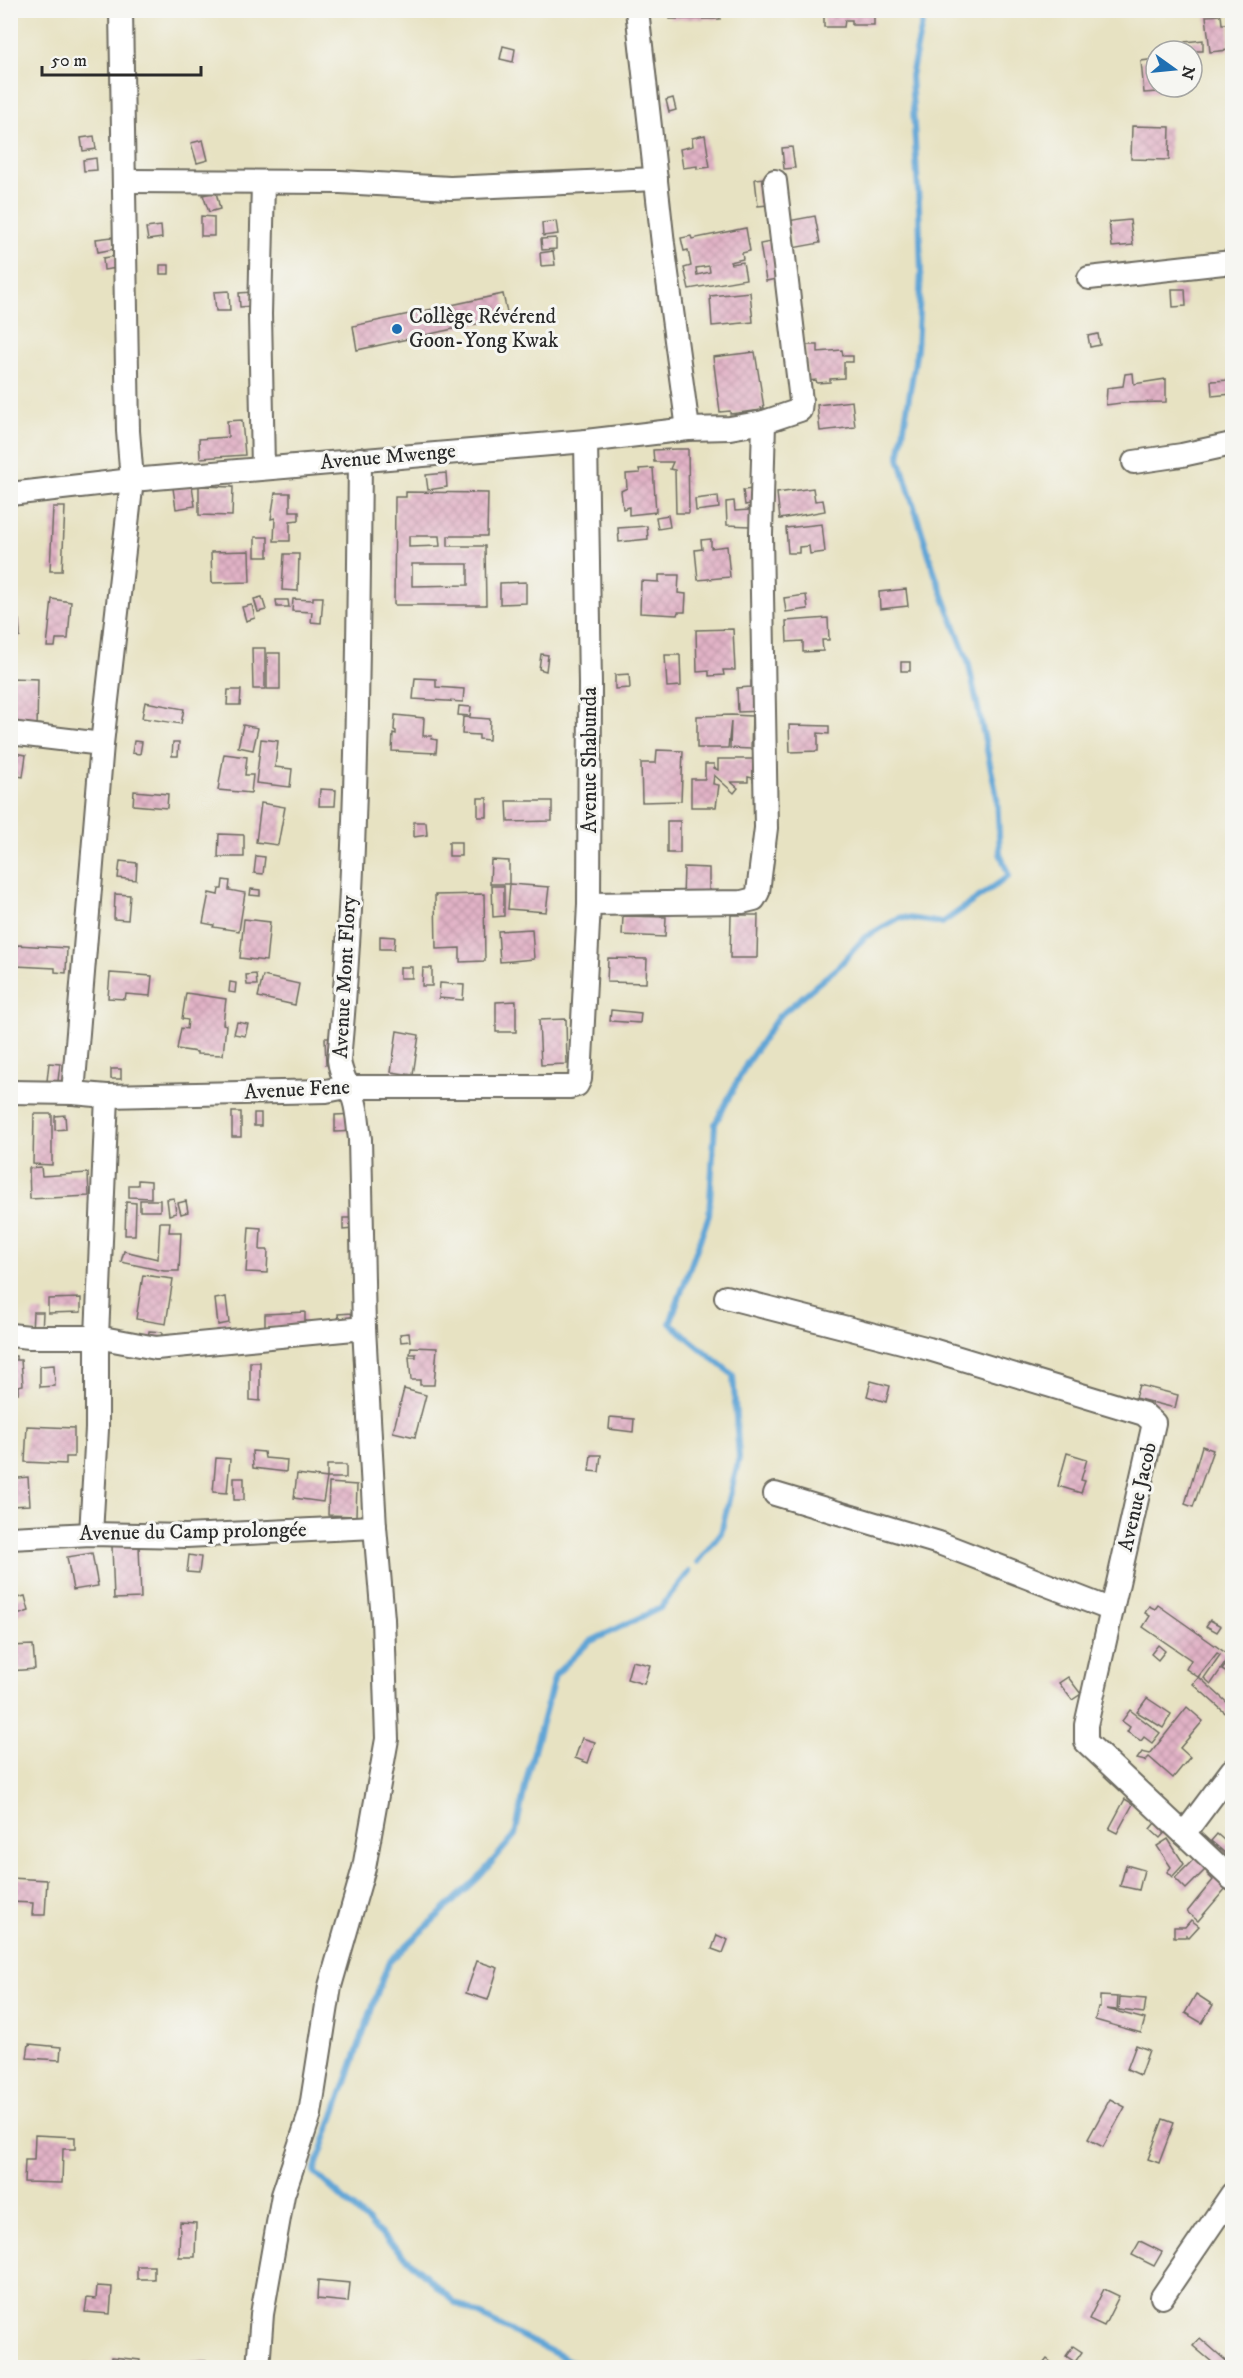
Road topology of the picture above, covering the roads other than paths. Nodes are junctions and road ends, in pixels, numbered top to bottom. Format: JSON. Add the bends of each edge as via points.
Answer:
{"nodes":[{"id":1,"x":121,"y":10,"type":"edge"},
{"id":2,"x":637,"y":10,"type":"edge"},
{"id":3,"x":656,"y":179,"type":"junction"},
{"id":4,"x":124,"y":181,"type":"junction"},
{"id":5,"x":775,"y":181,"type":"dead end"},
{"id":6,"x":263,"y":182,"type":"junction"},
{"id":7,"x":1233,"y":262,"type":"edge"},
{"id":8,"x":1089,"y":278,"type":"dead end"},
{"id":9,"x":765,"y":422,"type":"junction"},
{"id":10,"x":688,"y":429,"type":"junction"},
{"id":11,"x":586,"y":441,"type":"junction"},
{"id":12,"x":1233,"y":444,"type":"edge"},
{"id":13,"x":360,"y":459,"type":"junction"},
{"id":14,"x":1134,"y":462,"type":"dead end"},
{"id":15,"x":263,"y":468,"type":"junction"},
{"id":16,"x":132,"y":480,"type":"junction"},
{"id":17,"x":10,"y":494,"type":"edge"},
{"id":18,"x":10,"y":733,"type":"edge"},
{"id":19,"x":102,"y":744,"type":"junction"},
{"id":20,"x":589,"y":904,"type":"junction"},
{"id":21,"x":580,"y":1079,"type":"joint"},
{"id":22,"x":346,"y":1087,"type":"junction"},
{"id":23,"x":10,"y":1092,"type":"edge"},
{"id":24,"x":72,"y":1093,"type":"junction"},
{"id":25,"x":107,"y":1096,"type":"junction"},
{"id":26,"x":726,"y":1297,"type":"dead end"},
{"id":27,"x":364,"y":1328,"type":"junction"},
{"id":28,"x":10,"y":1335,"type":"edge"},
{"id":29,"x":97,"y":1337,"type":"junction"},
{"id":30,"x":775,"y":1494,"type":"dead end"},
{"id":31,"x":375,"y":1527,"type":"junction"},
{"id":32,"x":91,"y":1534,"type":"junction"},
{"id":33,"x":10,"y":1538,"type":"edge"},
{"id":34,"x":1113,"y":1610,"type":"junction"},
{"id":35,"x":1233,"y":1770,"type":"edge"},
{"id":36,"x":1184,"y":1834,"type":"junction"},
{"id":37,"x":1233,"y":1879,"type":"edge"},
{"id":38,"x":1233,"y":2194,"type":"edge"},
{"id":39,"x":1162,"y":2297,"type":"dead end"},
{"id":40,"x":258,"y":2367,"type":"edge"}],
"edges":[{"from":1,"to":4,"type":"street"},
{"from":2,"to":3,"type":"street"},
{"from":3,"to":6,"type":"street","via":[[450,188]]},
{"from":3,"to":10,"type":"street"},
{"from":4,"to":6,"type":"street"},
{"from":4,"to":16,"type":"street"},
{"from":5,"to":9,"type":"street","name":"Avenue Mwenge","via":[[802,405],[800,410]]},
{"from":6,"to":15,"type":"street"},
{"from":7,"to":8,"type":"street"},
{"from":9,"to":10,"type":"street","name":"Avenue Mwenge"},
{"from":9,"to":20,"type":"street","via":[[761,535],[766,828],[758,892],[754,899],[742,902]]},
{"from":10,"to":11,"type":"street","name":"Avenue Mwenge"},
{"from":11,"to":13,"type":"street","name":"Avenue Mwenge"},
{"from":11,"to":20,"type":"street","name":"Avenue Shabunda"},
{"from":12,"to":14,"type":"street"},
{"from":13,"to":15,"type":"street","name":"Avenue Mwenge"},
{"from":13,"to":22,"type":"street","name":"Avenue Mont Flory","via":[[357,756],[339,1060]]},
{"from":15,"to":16,"type":"street","name":"Avenue Mwenge"},
{"from":16,"to":17,"type":"street","name":"Avenue Mwenge"},
{"from":16,"to":19,"type":"street"},
{"from":18,"to":19,"type":"street"},
{"from":19,"to":24,"type":"street"},
{"from":20,"to":21,"type":"street","name":"Avenue Shabunda"},
{"from":21,"to":22,"type":"street","name":"Avenue Fene","via":[[570,1087]]},
{"from":22,"to":25,"type":"street","name":"Avenue Fene","via":[[326,1091]]},
{"from":22,"to":27,"type":"street","name":"Avenue Mont Flory","via":[[353,1097],[360,1139]]},
{"from":23,"to":24,"type":"street","name":"Avenue Fene"},
{"from":24,"to":25,"type":"street","name":"Avenue Fene"},
{"from":25,"to":29,"type":"street"},
{"from":26,"to":34,"type":"street","name":"Avenue Jacob","via":[[929,1349],[1149,1418],[1154,1423],[1153,1433]]},
{"from":27,"to":29,"type":"street","via":[[166,1348]]},
{"from":27,"to":31,"type":"street","name":"Avenue Mont Flory"},
{"from":28,"to":29,"type":"street"},
{"from":29,"to":32,"type":"street","via":[[98,1429]]},
{"from":30,"to":34,"type":"street","via":[[939,1542]]},
{"from":31,"to":32,"type":"street","name":"Avenue du Camp prolongée","via":[[186,1536]]},
{"from":31,"to":40,"type":"street","name":"Avenue Mont Flory","via":[[387,1739],[364,1868],[330,1986],[310,2114],[283,2195],[262,2314]]},
{"from":32,"to":33,"type":"street","name":"Avenue du Camp prolongée"},
{"from":34,"to":36,"type":"street","name":"Avenue Jacob","via":[[1086,1725],[1086,1742]]},
{"from":35,"to":36,"type":"street"},
{"from":36,"to":37,"type":"street","name":"Avenue Jacob"},
{"from":38,"to":39,"type":"street"}]}
